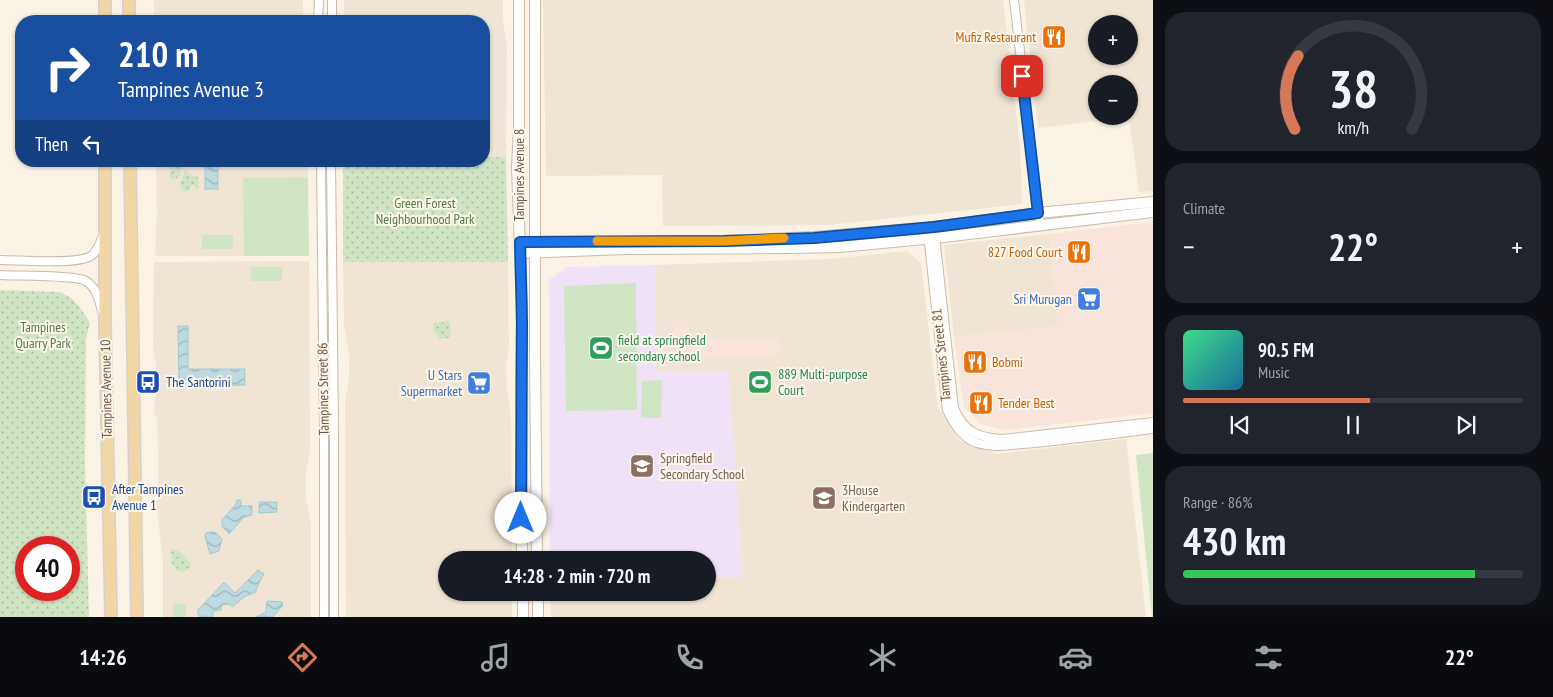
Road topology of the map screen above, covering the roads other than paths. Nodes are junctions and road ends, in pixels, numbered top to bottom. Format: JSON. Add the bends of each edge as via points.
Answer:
{"nodes":[{"id":1,"x":104,"y":0,"type":"edge"},
{"id":2,"x":129,"y":0,"type":"edge"},
{"id":3,"x":134,"y":0,"type":"edge"},
{"id":4,"x":319,"y":0,"type":"edge"},
{"id":5,"x":332,"y":0,"type":"edge"},
{"id":6,"x":536,"y":0,"type":"edge"},
{"id":7,"x":1014,"y":0,"type":"edge"},
{"id":8,"x":518,"y":3,"type":"edge"},
{"id":9,"x":105,"y":15,"type":"edge"},
{"id":10,"x":128,"y":15,"type":"edge"},
{"id":11,"x":129,"y":15,"type":"edge"},
{"id":12,"x":318,"y":15,"type":"edge"},
{"id":13,"x":332,"y":15,"type":"edge"},
{"id":14,"x":105,"y":167,"type":"edge"},
{"id":15,"x":130,"y":167,"type":"edge"},
{"id":16,"x":321,"y":167,"type":"edge"},
{"id":17,"x":332,"y":167,"type":"edge"},
{"id":18,"x":1153,"y":202,"type":"edge"},
{"id":19,"x":1153,"y":212,"type":"edge"},
{"id":20,"x":1038,"y":213,"type":"junction"},
{"id":21,"x":1040,"y":224,"type":"junction"},
{"id":22,"x":931,"y":227,"type":"junction"},
{"id":23,"x":106,"y":229,"type":"junction"},
{"id":24,"x":932,"y":238,"type":"junction"},
{"id":25,"x":536,"y":241,"type":"junction"},
{"id":26,"x":520,"y":242,"type":"junction"},
{"id":27,"x":536,"y":252,"type":"junction"},
{"id":28,"x":520,"y":253,"type":"junction"},
{"id":29,"x":0,"y":260,"type":"edge"},
{"id":30,"x":0,"y":275,"type":"edge"},
{"id":31,"x":105,"y":325,"type":"junction"},
{"id":32,"x":1153,"y":422,"type":"edge"},
{"id":33,"x":1153,"y":429,"type":"edge"},
{"id":34,"x":522,"y":551,"type":"edge"},
{"id":35,"x":537,"y":551,"type":"edge"},
{"id":36,"x":523,"y":601,"type":"edge"},
{"id":37,"x":538,"y":601,"type":"edge"},
{"id":38,"x":111,"y":617,"type":"edge"},
{"id":39,"x":137,"y":617,"type":"edge"},
{"id":40,"x":324,"y":617,"type":"edge"},
{"id":41,"x":334,"y":617,"type":"edge"},
{"id":42,"x":524,"y":617,"type":"edge"},
{"id":43,"x":538,"y":617,"type":"edge"}],
"edges":[{"from":1,"to":9,"type":"main road"},
{"from":2,"to":10,"type":"main road"},
{"from":3,"to":11,"type":"street"},
{"from":4,"to":12,"type":"street"},
{"from":5,"to":13,"type":"street"},
{"from":6,"to":25,"type":"street","name":"Tampines Avenue 8"},
{"from":7,"to":20,"type":"street"},
{"from":8,"to":26,"type":"street","name":"Tampines Avenue 8"},
{"from":14,"to":23,"type":"main road","name":"Tampines Avenue 10"},
{"from":15,"to":39,"type":"main road","name":"Tampines Avenue 10"},
{"from":16,"to":40,"type":"street","name":"Tampines Street 86"},
{"from":17,"to":41,"type":"street","name":"Tampines Street 86"},
{"from":18,"to":20,"type":"street"},
{"from":19,"to":21,"type":"street"},
{"from":20,"to":21,"type":"street"},
{"from":20,"to":22,"type":"street"},
{"from":21,"to":24,"type":"street"},
{"from":22,"to":24,"type":"street","name":"Tampines Street 81"},
{"from":22,"to":25,"type":"street","via":[[814,238]]},
{"from":23,"to":29,"type":"street","via":[[90,257],[62,261]]},
{"from":23,"to":31,"type":"main road","name":"Tampines Avenue 10"},
{"from":24,"to":27,"type":"street","via":[[840,247]]},
{"from":24,"to":32,"type":"street","name":"Tampines Street 81","via":[[954,408],[970,431],[985,438],[1002,439]]},
{"from":24,"to":33,"type":"street","name":"Tampines Street 81","via":[[948,410],[966,437],[983,444],[1002,446]]},
{"from":25,"to":26,"type":"street"},
{"from":25,"to":27,"type":"street","name":"Tampines Avenue 8"},
{"from":26,"to":28,"type":"street","name":"Tampines Avenue 8"},
{"from":27,"to":28,"type":"street"},
{"from":27,"to":35,"type":"street","name":"Tampines Avenue 8"},
{"from":28,"to":34,"type":"street","name":"Tampines Avenue 8"},
{"from":30,"to":31,"type":"street","via":[[84,279],[93,286]]},
{"from":31,"to":38,"type":"main road","name":"Tampines Avenue 10"},
{"from":36,"to":42,"type":"street"},
{"from":37,"to":43,"type":"street"}]}
